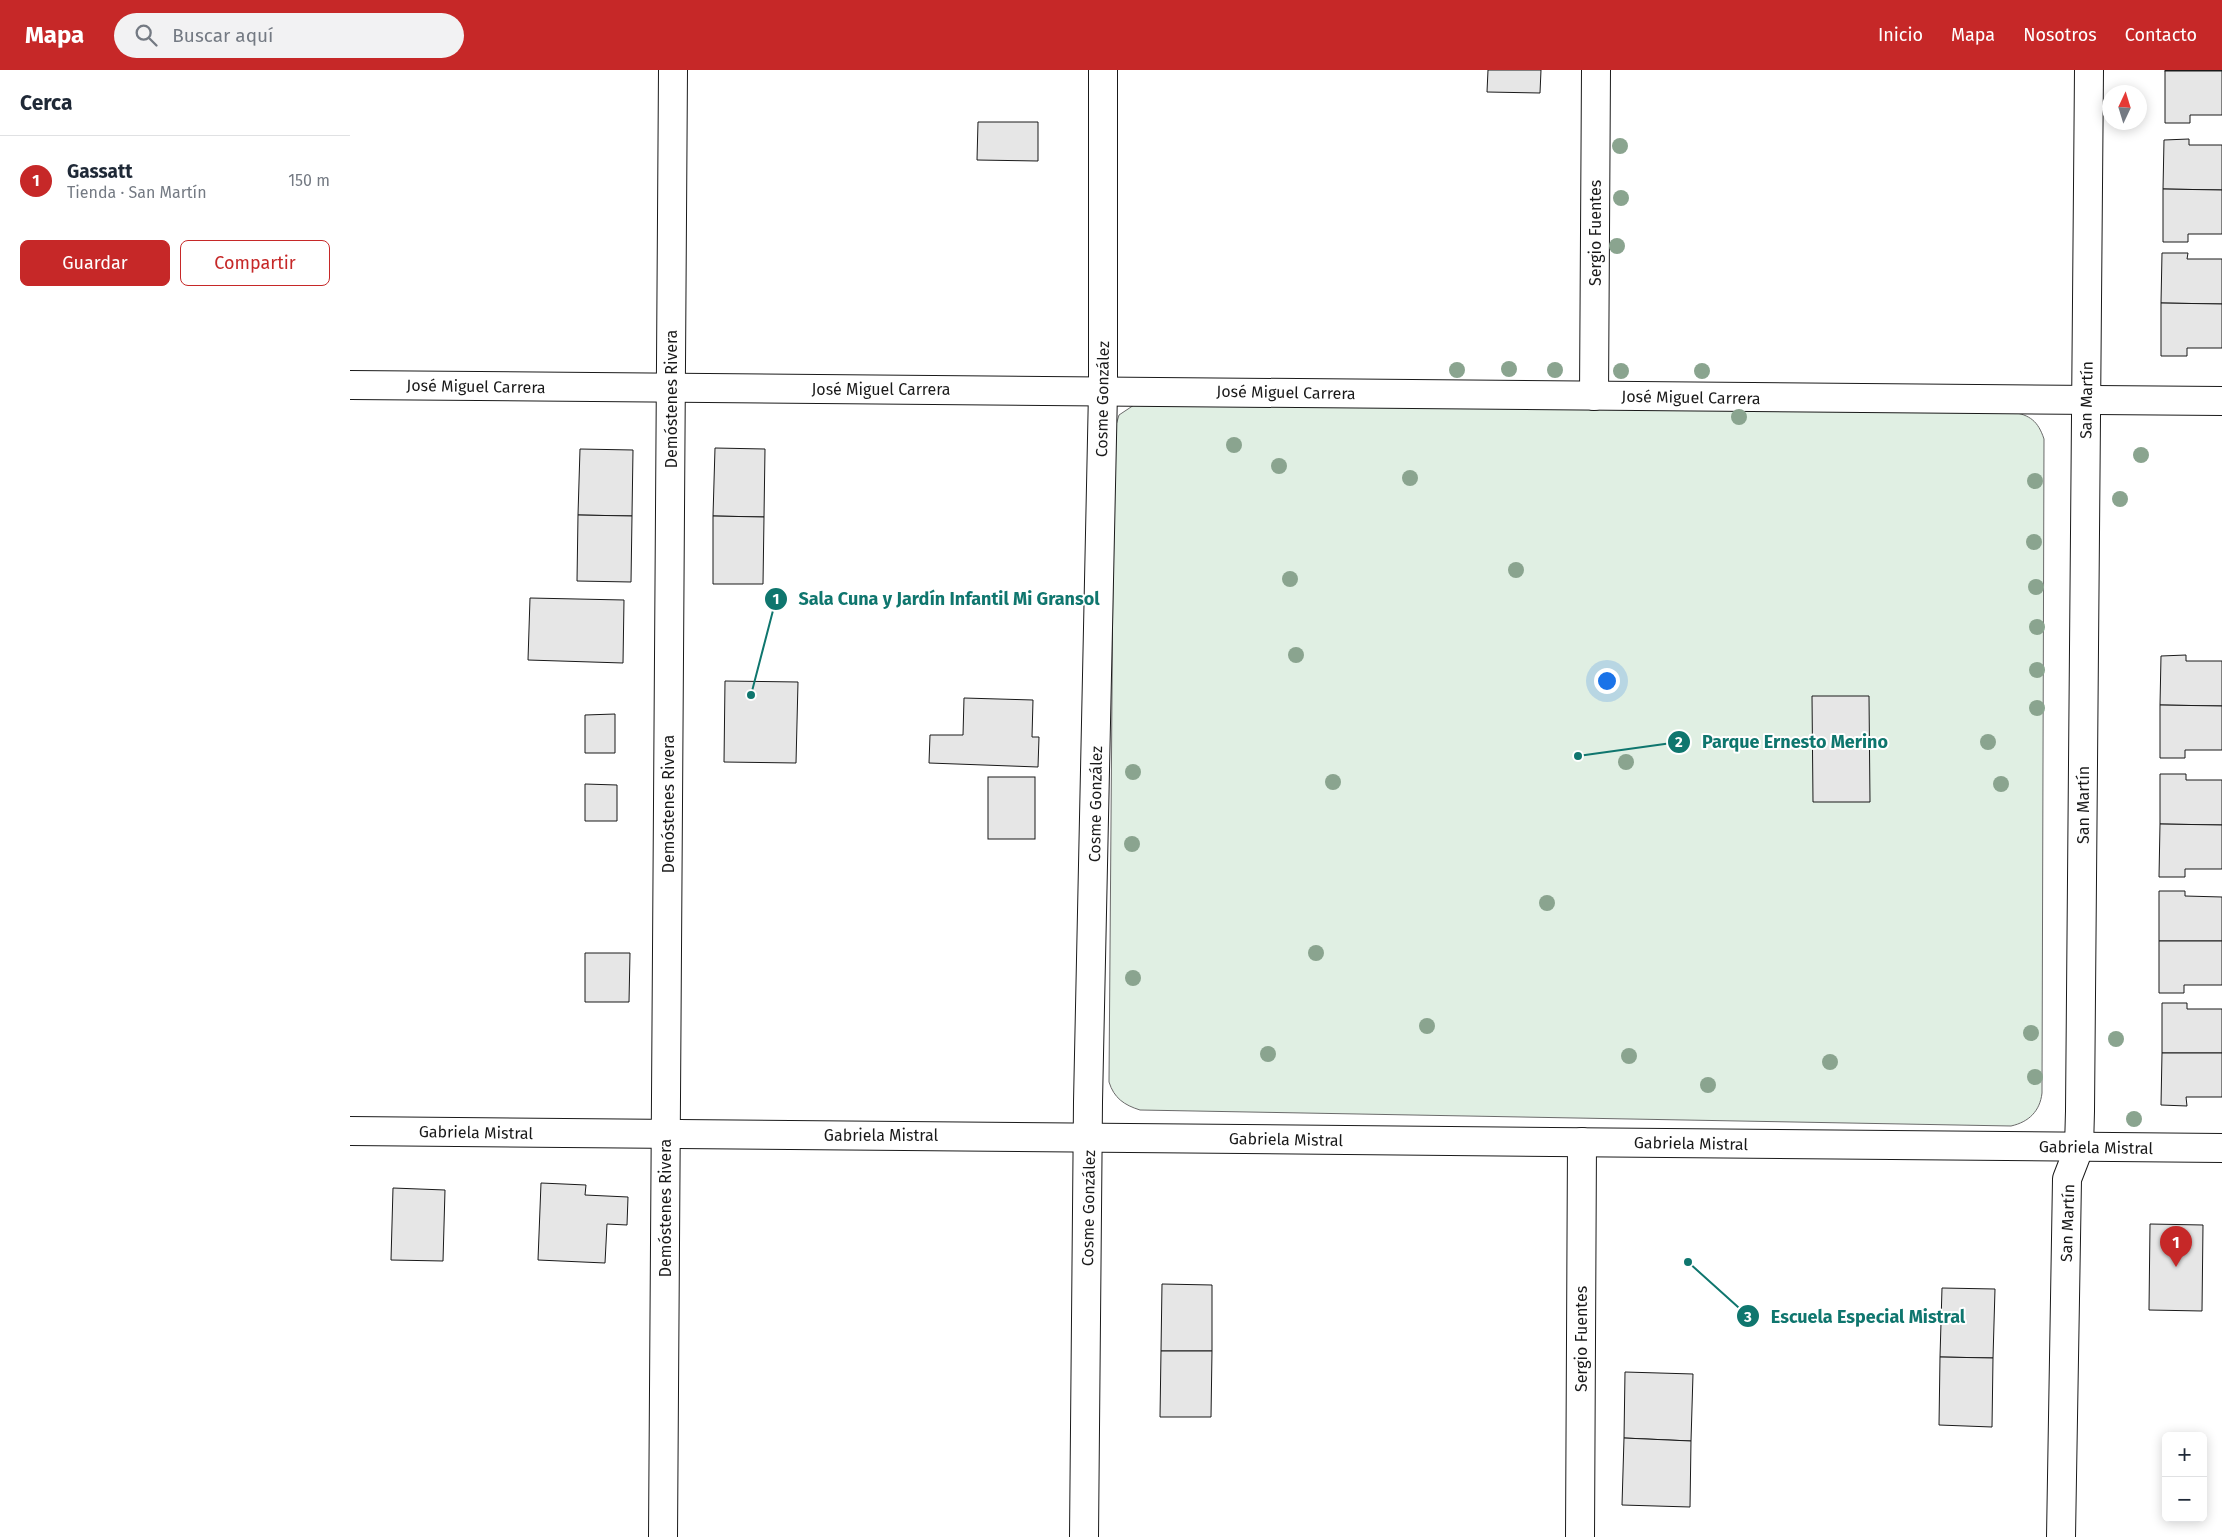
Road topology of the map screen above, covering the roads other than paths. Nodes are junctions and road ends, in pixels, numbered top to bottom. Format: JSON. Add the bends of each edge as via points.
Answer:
{"nodes":[{"id":1,"x":673,"y":70,"type":"edge"},
{"id":2,"x":1103,"y":70,"type":"edge"},
{"id":3,"x":1596,"y":70,"type":"edge"},
{"id":4,"x":2089,"y":70,"type":"edge"},
{"id":5,"x":350,"y":384,"type":"edge"},
{"id":6,"x":671,"y":388,"type":"junction"},
{"id":7,"x":1103,"y":391,"type":"junction"},
{"id":8,"x":1594,"y":396,"type":"junction"},
{"id":9,"x":2086,"y":401,"type":"junction"},
{"id":10,"x":2222,"y":401,"type":"edge"},
{"id":11,"x":350,"y":1131,"type":"edge"},
{"id":12,"x":666,"y":1134,"type":"junction"},
{"id":13,"x":1088,"y":1137,"type":"junction"},
{"id":14,"x":1582,"y":1142,"type":"junction"},
{"id":15,"x":2079,"y":1148,"type":"junction"},
{"id":16,"x":2222,"y":1148,"type":"edge"},
{"id":17,"x":662,"y":1537,"type":"edge"},
{"id":18,"x":1084,"y":1537,"type":"edge"},
{"id":19,"x":1580,"y":1537,"type":"edge"},
{"id":20,"x":2062,"y":1537,"type":"edge"}],
"edges":[{"from":1,"to":6,"type":"street","name":"Demóstenes Rivera"},
{"from":2,"to":7,"type":"street","name":"Cosme González"},
{"from":3,"to":8,"type":"street","name":"Sergio Fuentes"},
{"from":4,"to":9,"type":"street","name":"San Martín"},
{"from":5,"to":6,"type":"street","name":"José Miguel Carrera"},
{"from":6,"to":7,"type":"street","name":"José Miguel Carrera"},
{"from":6,"to":12,"type":"street","name":"Demóstenes Rivera"},
{"from":7,"to":8,"type":"street","name":"José Miguel Carrera"},
{"from":7,"to":13,"type":"street","name":"Cosme González"},
{"from":8,"to":9,"type":"street","name":"José Miguel Carrera"},
{"from":9,"to":10,"type":"street","name":"José Miguel Carrera"},
{"from":9,"to":15,"type":"street","name":"San Martín"},
{"from":11,"to":12,"type":"street","name":"Gabriela Mistral"},
{"from":12,"to":13,"type":"street","name":"Gabriela Mistral"},
{"from":12,"to":17,"type":"street","name":"Demóstenes Rivera"},
{"from":13,"to":14,"type":"street","name":"Gabriela Mistral"},
{"from":13,"to":18,"type":"street","name":"Cosme González"},
{"from":14,"to":15,"type":"street","name":"Gabriela Mistral"},
{"from":14,"to":19,"type":"street","name":"Sergio Fuentes"},
{"from":15,"to":16,"type":"street","name":"Gabriela Mistral"},
{"from":15,"to":20,"type":"street","name":"San Martín","via":[[2067,1179]]}]}
